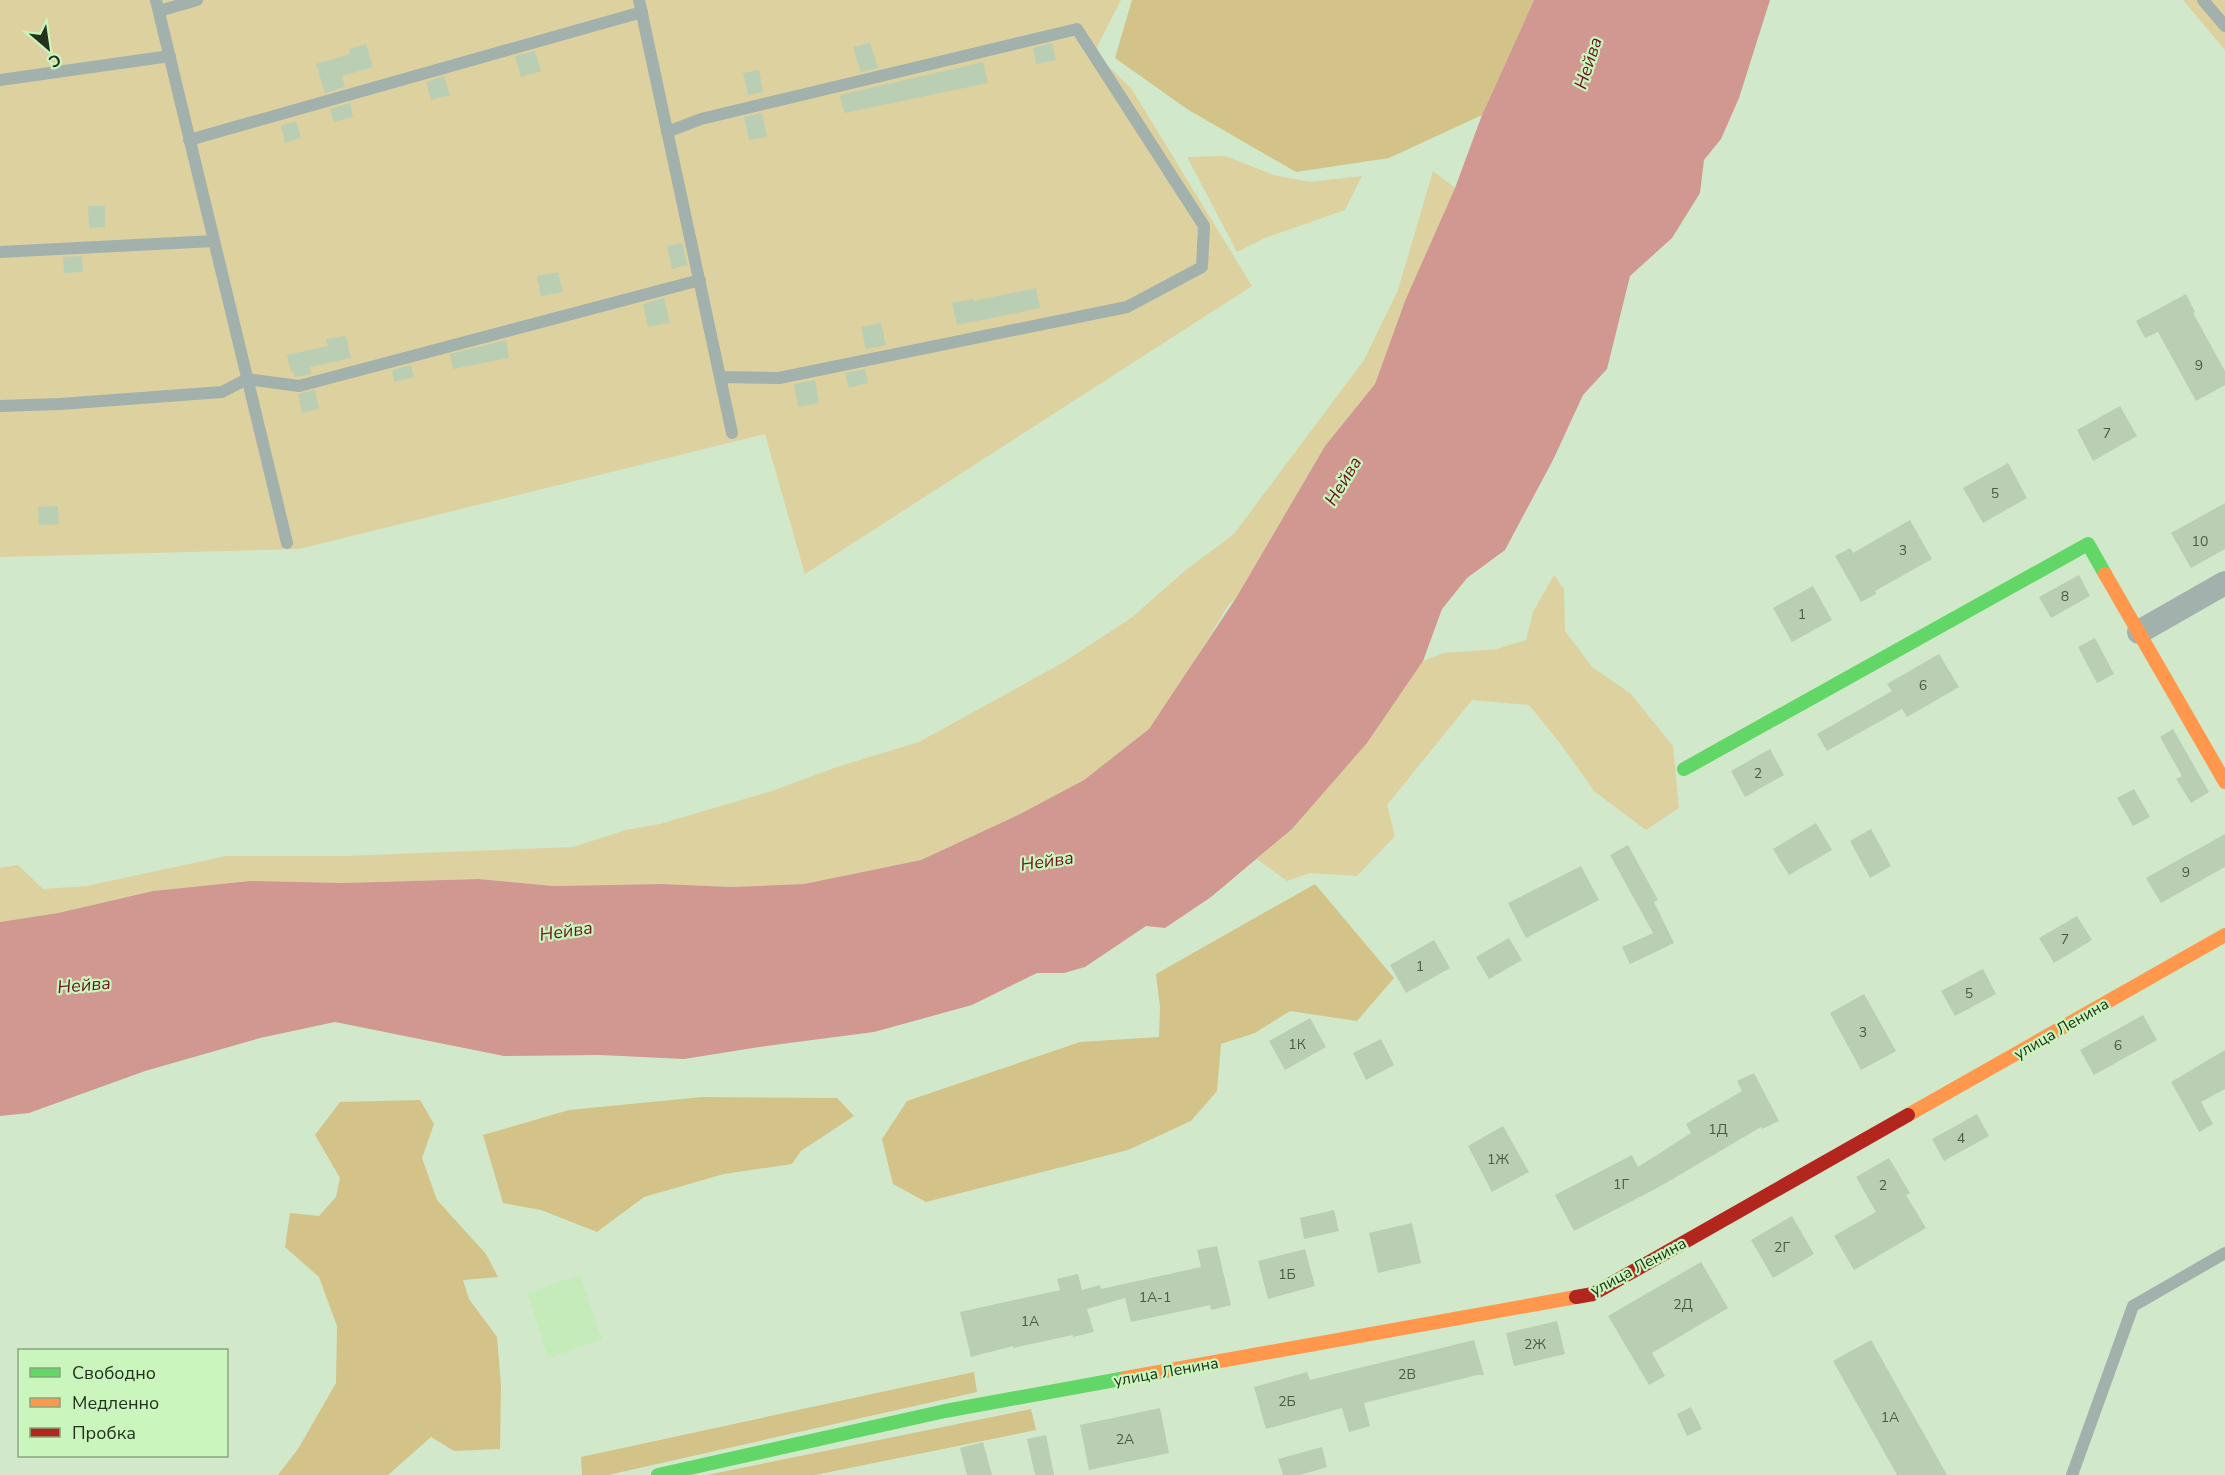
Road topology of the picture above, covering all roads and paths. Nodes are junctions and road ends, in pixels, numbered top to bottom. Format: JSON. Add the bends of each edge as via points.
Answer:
{"nodes":[{"id":1,"x":197,"y":0,"type":"edge"},
{"id":2,"x":2203,"y":0,"type":"edge"},
{"id":3,"x":158,"y":6,"type":"edge"},
{"id":4,"x":641,"y":6,"type":"edge"},
{"id":5,"x":2225,"y":26,"type":"edge"},
{"id":6,"x":170,"y":56,"type":"junction"},
{"id":7,"x":0,"y":80,"type":"edge"},
{"id":8,"x":667,"y":132,"type":"junction"},
{"id":9,"x":189,"y":140,"type":"junction"},
{"id":10,"x":214,"y":241,"type":"junction"},
{"id":11,"x":0,"y":252,"type":"edge"},
{"id":12,"x":700,"y":280,"type":"junction"},
{"id":13,"x":720,"y":377,"type":"junction"},
{"id":14,"x":248,"y":380,"type":"junction"},
{"id":15,"x":0,"y":406,"type":"edge"},
{"id":16,"x":732,"y":433,"type":"dead end"},
{"id":17,"x":286,"y":543,"type":"dead end"},
{"id":18,"x":2225,"y":583,"type":"edge"},
{"id":19,"x":2139,"y":632,"type":"junction"},
{"id":20,"x":1684,"y":769,"type":"dead end"},
{"id":21,"x":2225,"y":782,"type":"edge"},
{"id":22,"x":2225,"y":935,"type":"edge"},
{"id":23,"x":2225,"y":1253,"type":"edge"},
{"id":24,"x":658,"y":1475,"type":"edge"},
{"id":25,"x":2072,"y":1475,"type":"edge"}],
"edges":[{"from":1,"to":3,"type":"lane"},
{"from":2,"to":5,"type":"lane"},
{"from":3,"to":6,"type":"lane"},
{"from":4,"to":8,"type":"lane"},
{"from":4,"to":9,"type":"lane"},
{"from":6,"to":7,"type":"lane"},
{"from":6,"to":9,"type":"lane"},
{"from":8,"to":12,"type":"lane"},
{"from":8,"to":13,"type":"lane","via":[[701,119],[1077,28],[1204,226],[1202,267],[1128,307],[779,378]]},
{"from":9,"to":10,"type":"lane"},
{"from":10,"to":11,"type":"lane"},
{"from":10,"to":14,"type":"lane"},
{"from":12,"to":13,"type":"lane"},
{"from":12,"to":14,"type":"lane","via":[[299,386]]},
{"from":13,"to":16,"type":"lane"},
{"from":14,"to":15,"type":"lane","via":[[222,392]]},
{"from":14,"to":17,"type":"lane"},
{"from":18,"to":19,"type":"street"},
{"from":19,"to":20,"type":"street","via":[[2088,544]]},
{"from":19,"to":21,"type":"street"},
{"from":22,"to":24,"type":"street","name":"улица Ленина","via":[[1593,1294],[945,1411]]},
{"from":23,"to":25,"type":"lane","via":[[2133,1306]]}]}
